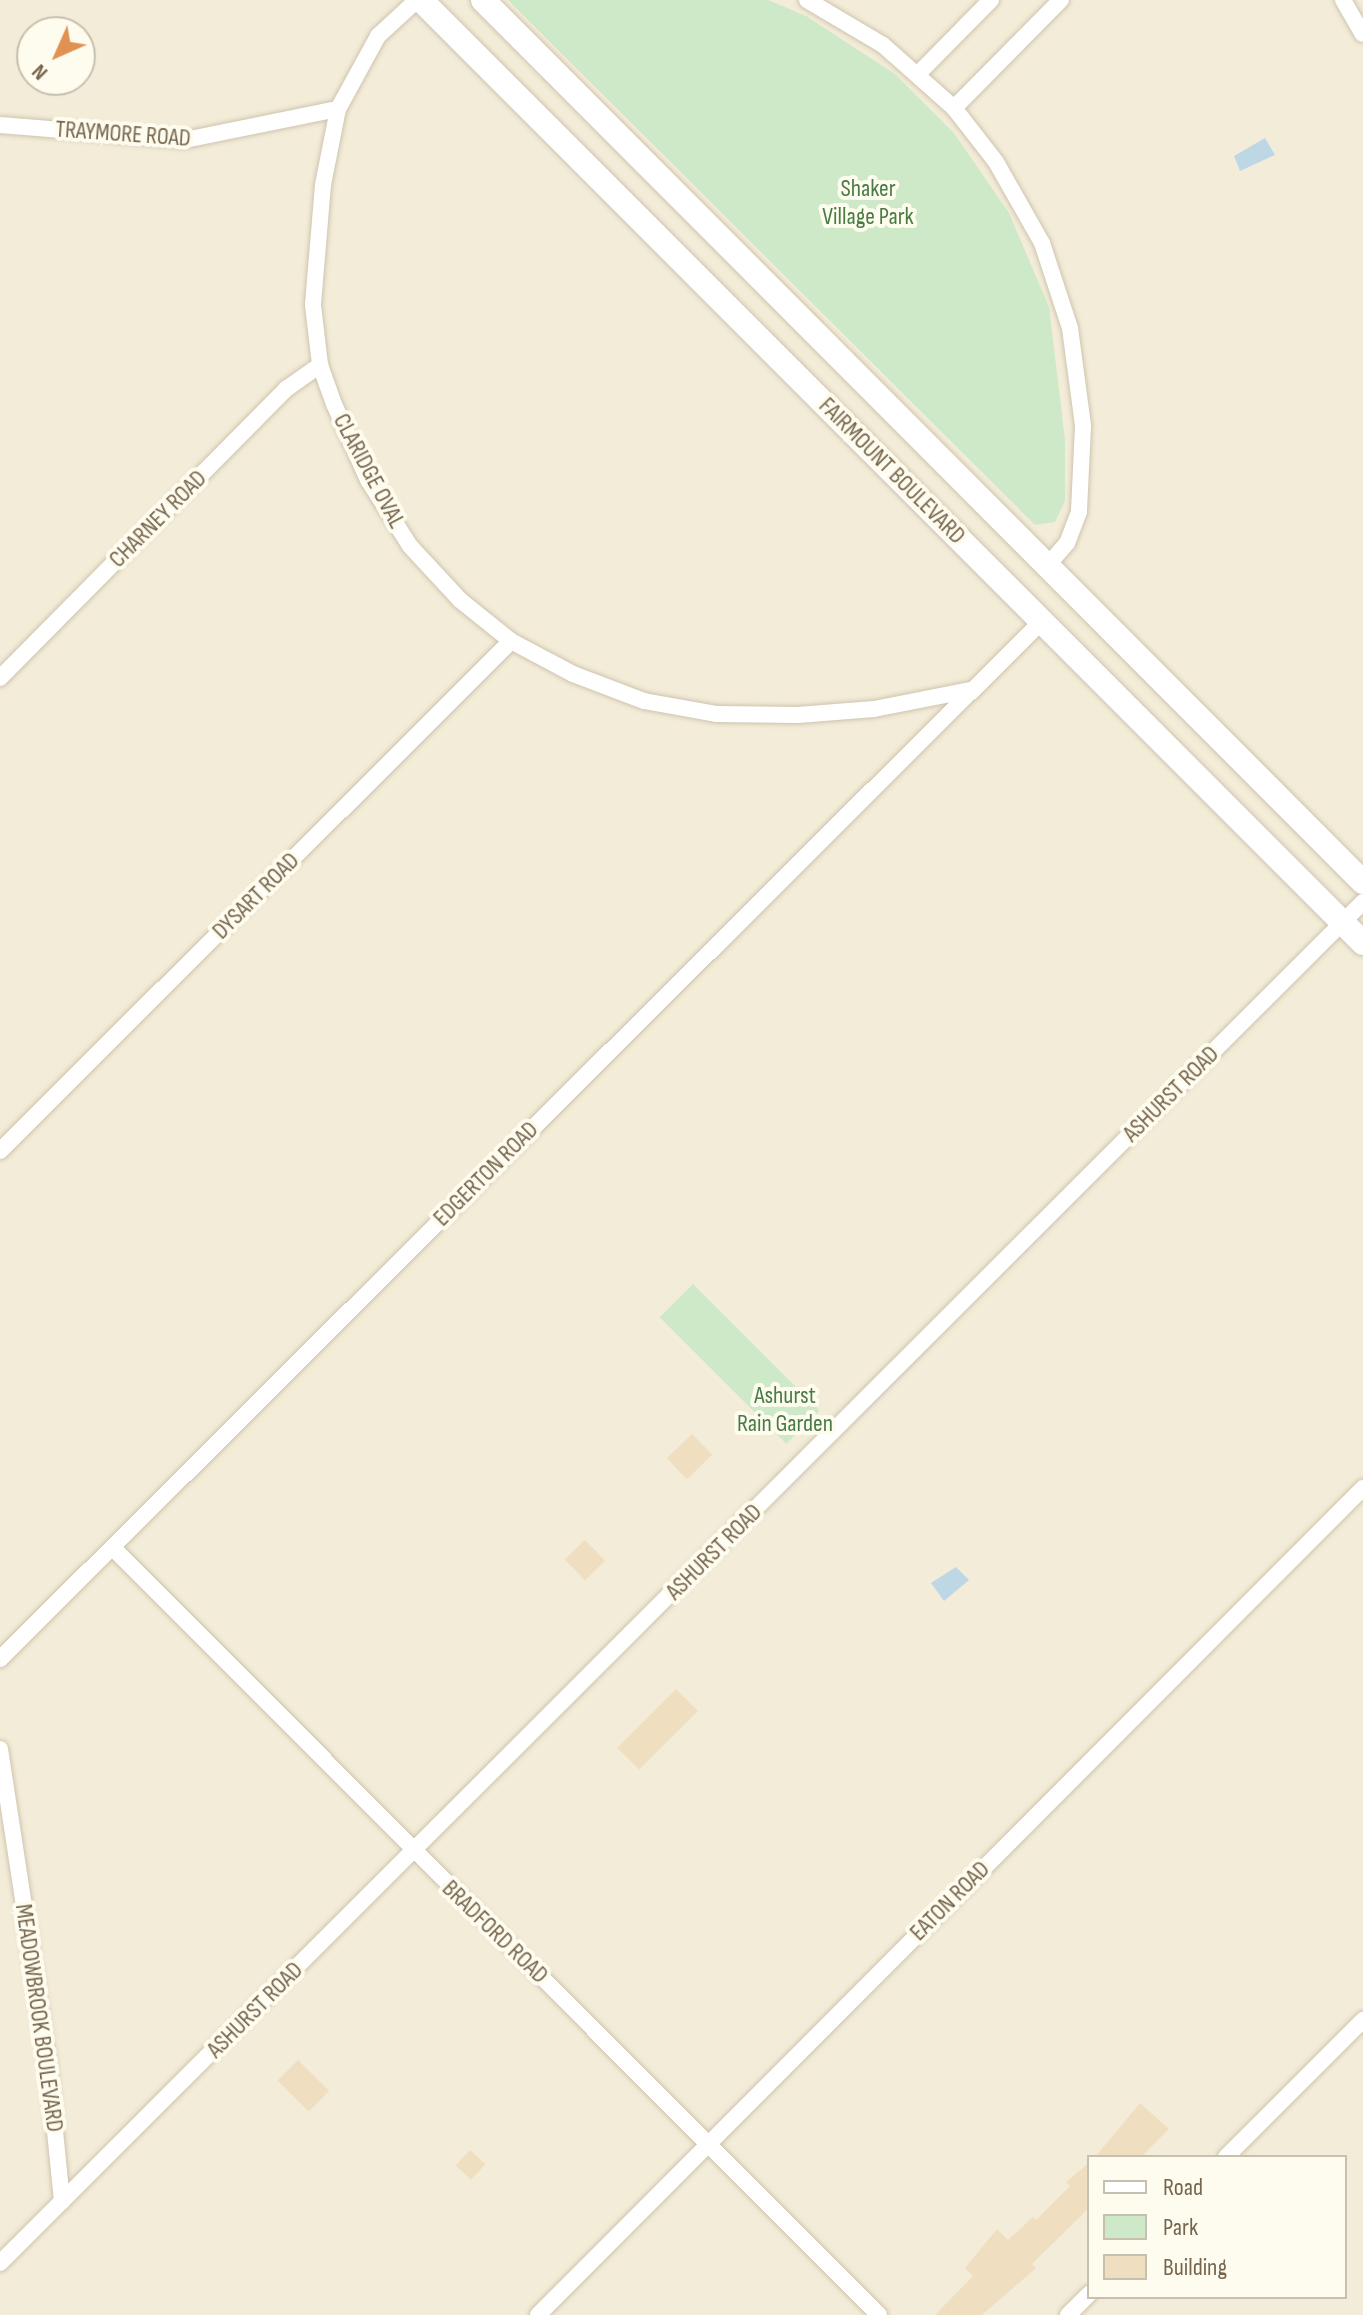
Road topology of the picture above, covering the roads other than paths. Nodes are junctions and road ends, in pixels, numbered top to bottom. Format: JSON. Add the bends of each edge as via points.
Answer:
{"nodes":[{"id":1,"x":419,"y":0,"type":"edge"},
{"id":2,"x":483,"y":0,"type":"edge"},
{"id":3,"x":807,"y":0,"type":"edge"},
{"id":4,"x":991,"y":0,"type":"edge"},
{"id":5,"x":1061,"y":0,"type":"edge"},
{"id":6,"x":1343,"y":0,"type":"edge"},
{"id":7,"x":1363,"y":34,"type":"edge"},
{"id":8,"x":918,"y":74,"type":"junction"},
{"id":9,"x":954,"y":108,"type":"junction"},
{"id":10,"x":338,"y":109,"type":"junction"},
{"id":11,"x":0,"y":125,"type":"edge"},
{"id":12,"x":320,"y":365,"type":"junction"},
{"id":13,"x":1047,"y":566,"type":"junction"},
{"id":14,"x":1042,"y":621,"type":"junction"},
{"id":15,"x":511,"y":641,"type":"junction"},
{"id":16,"x":0,"y":678,"type":"edge"},
{"id":17,"x":972,"y":690,"type":"junction"},
{"id":18,"x":1363,"y":882,"type":"edge"},
{"id":19,"x":1363,"y":902,"type":"edge"},
{"id":20,"x":1343,"y":922,"type":"junction"},
{"id":21,"x":1363,"y":943,"type":"edge"},
{"id":22,"x":0,"y":1151,"type":"edge"},
{"id":23,"x":1363,"y":1488,"type":"edge"},
{"id":24,"x":113,"y":1548,"type":"junction"},
{"id":25,"x":0,"y":1659,"type":"edge"},
{"id":26,"x":0,"y":1749,"type":"edge"},
{"id":27,"x":414,"y":1853,"type":"junction"},
{"id":28,"x":1363,"y":2020,"type":"edge"},
{"id":29,"x":711,"y":2144,"type":"junction"},
{"id":30,"x":1228,"y":2155,"type":"edge"},
{"id":31,"x":62,"y":2201,"type":"junction"},
{"id":32,"x":0,"y":2263,"type":"edge"},
{"id":33,"x":1087,"y":2296,"type":"edge"},
{"id":34,"x":538,"y":2315,"type":"edge"},
{"id":35,"x":879,"y":2315,"type":"edge"},
{"id":36,"x":1068,"y":2315,"type":"edge"}],
"edges":[{"from":1,"to":10,"type":"street","name":"CLARIDGE OVAL","via":[[378,36]]},
{"from":1,"to":14,"type":"main road","name":"FAIRMOUNT BOULEVARD"},
{"from":2,"to":13,"type":"main road","name":"FAIRMOUNT BOULEVARD"},
{"from":3,"to":8,"type":"street","via":[[864,32]]},
{"from":4,"to":8,"type":"street"},
{"from":5,"to":9,"type":"street"},
{"from":6,"to":7,"type":"street"},
{"from":8,"to":9,"type":"street"},
{"from":9,"to":13,"type":"street","via":[[996,162],[1033,224],[1057,281],[1072,341],[1082,404],[1082,491],[1073,530]]},
{"from":10,"to":11,"type":"street","name":"TRAYMORE ROAD","via":[[185,140]]},
{"from":10,"to":12,"type":"street","name":"CLARIDGE OVAL","via":[[323,185],[315,272]]},
{"from":12,"to":15,"type":"street","name":"CLARIDGE OVAL","via":[[344,430],[396,527],[443,583]]},
{"from":12,"to":16,"type":"street","name":"CHARNEY ROAD","via":[[277,398]]},
{"from":13,"to":18,"type":"main road","name":"FAIRMOUNT BOULEVARD"},
{"from":14,"to":17,"type":"street"},
{"from":14,"to":20,"type":"main road","name":"FAIRMOUNT BOULEVARD"},
{"from":15,"to":17,"type":"street","name":"CLARIDGE OVAL","via":[[619,693],[716,714],[849,711]]},
{"from":15,"to":22,"type":"street","name":"DYSART ROAD"},
{"from":17,"to":24,"type":"street","name":"EDGERTON ROAD"},
{"from":19,"to":20,"type":"street","name":"ASHURST ROAD"},
{"from":20,"to":21,"type":"main road","name":"FAIRMOUNT BOULEVARD"},
{"from":20,"to":27,"type":"street","name":"ASHURST ROAD"},
{"from":23,"to":29,"type":"street","name":"EATON ROAD"},
{"from":24,"to":25,"type":"street","name":"EDGERTON ROAD"},
{"from":24,"to":27,"type":"street","name":"BRADFORD ROAD"},
{"from":26,"to":31,"type":"street","name":"MEADOWBROOK BOULEVARD","via":[[49,2071]]},
{"from":27,"to":29,"type":"street","name":"BRADFORD ROAD"},
{"from":27,"to":31,"type":"street","name":"ASHURST ROAD"},
{"from":28,"to":30,"type":"street"},
{"from":29,"to":34,"type":"street","name":"EATON ROAD"},
{"from":29,"to":35,"type":"street","name":"BRADFORD ROAD"},
{"from":31,"to":32,"type":"street"},
{"from":33,"to":36,"type":"street"}]}
